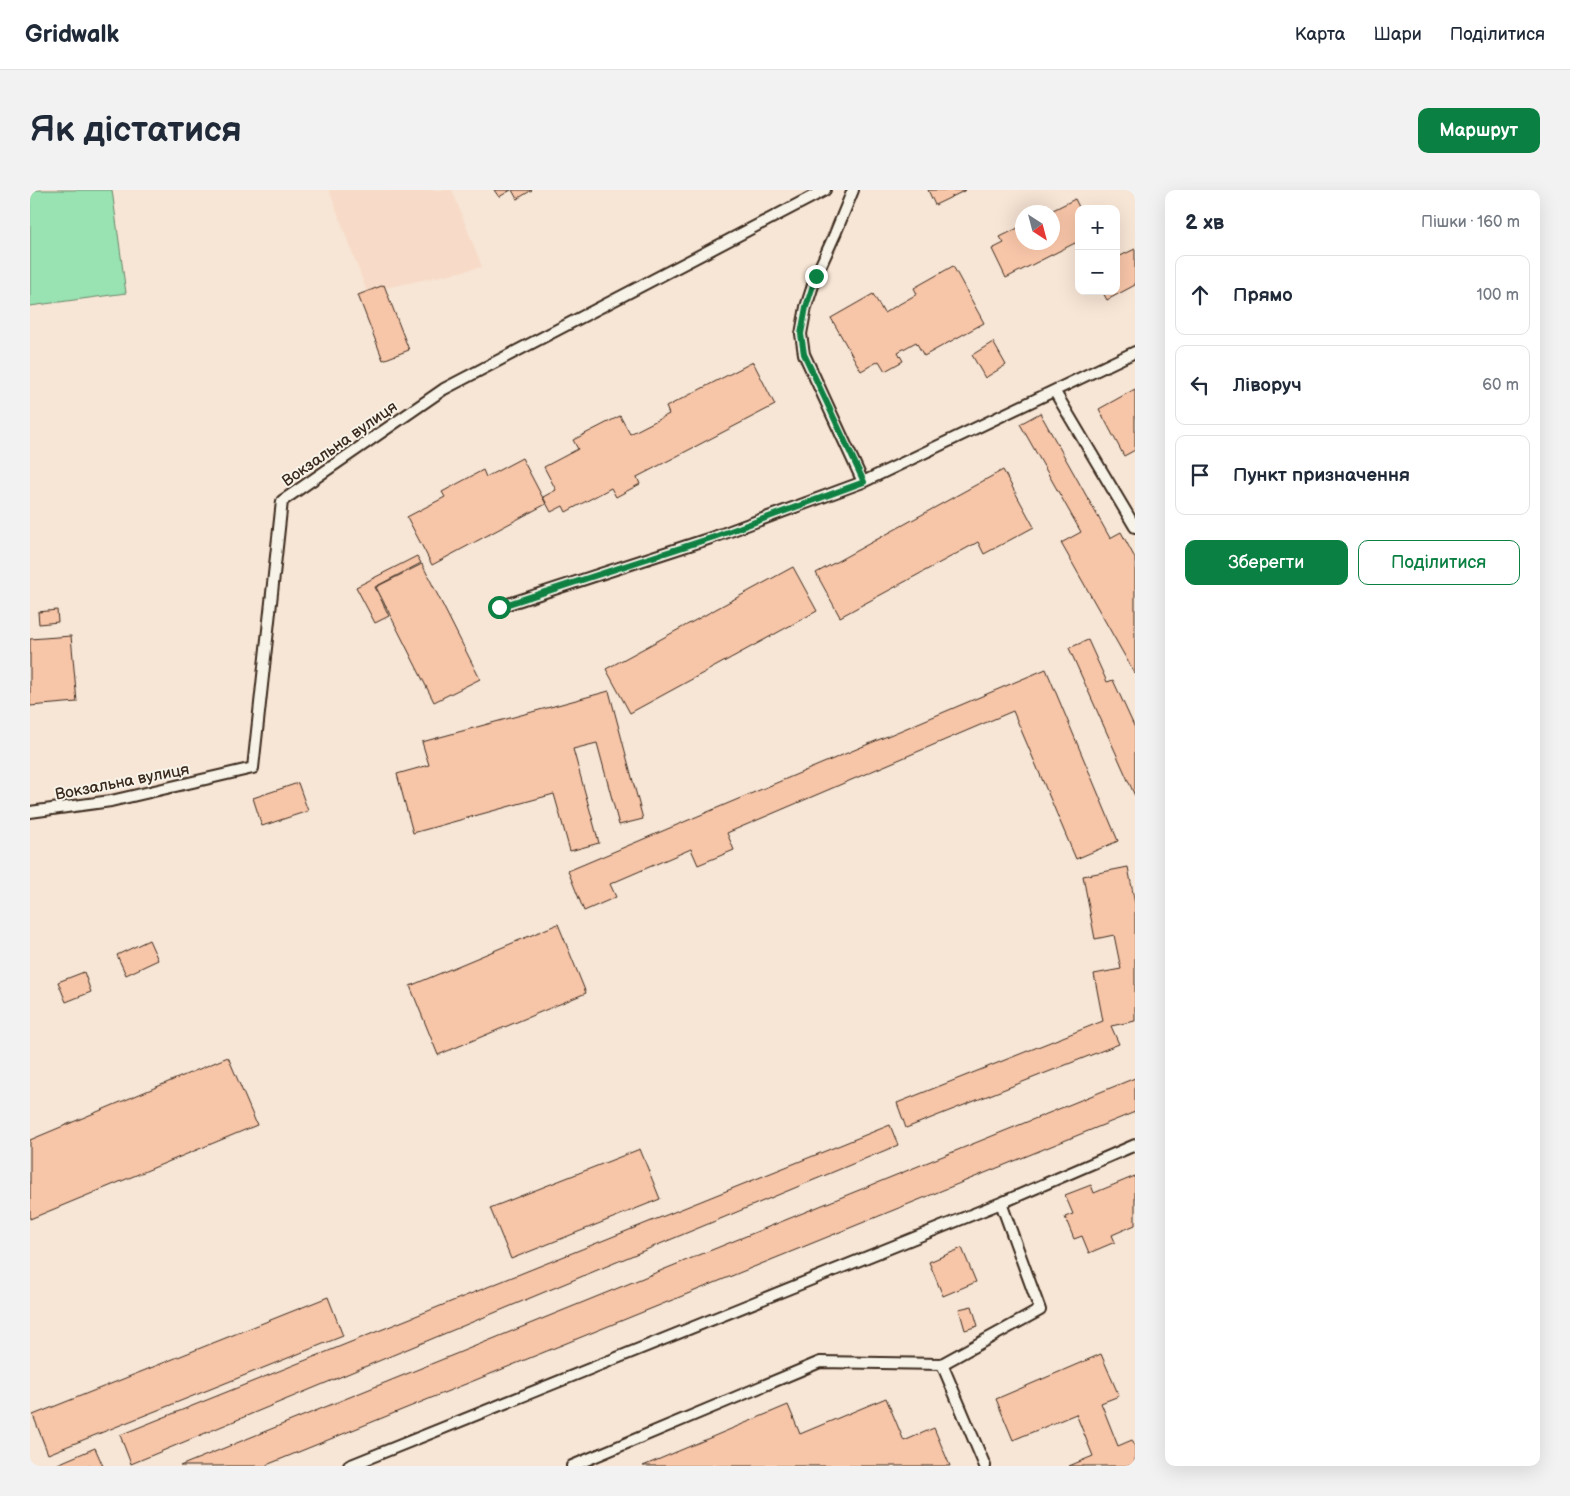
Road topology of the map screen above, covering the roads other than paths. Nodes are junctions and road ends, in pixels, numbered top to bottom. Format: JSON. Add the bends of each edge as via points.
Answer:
{"nodes":[{"id":1,"x":825,"y":190,"type":"edge"},
{"id":2,"x":852,"y":190,"type":"edge"},
{"id":3,"x":1135,"y":352,"type":"edge"},
{"id":4,"x":1055,"y":392,"type":"junction"},
{"id":5,"x":864,"y":482,"type":"junction"},
{"id":6,"x":1135,"y":527,"type":"edge"},
{"id":7,"x":499,"y":607,"type":"dead end"},
{"id":8,"x":30,"y":812,"type":"edge"},
{"id":9,"x":1135,"y":1145,"type":"edge"},
{"id":10,"x":1001,"y":1203,"type":"junction"},
{"id":11,"x":942,"y":1364,"type":"junction"},
{"id":12,"x":350,"y":1466,"type":"edge"},
{"id":13,"x":572,"y":1466,"type":"edge"},
{"id":14,"x":985,"y":1466,"type":"edge"}],
"edges":[{"from":1,"to":8,"type":"lane","name":"Вокзальна вулиця","via":[[444,389],[282,501],[252,768],[111,802]]},
{"from":2,"to":5,"type":"lane","via":[[816,276],[801,334],[804,354]]},
{"from":3,"to":4,"type":"lane"},
{"from":4,"to":5,"type":"lane"},
{"from":4,"to":6,"type":"lane"},
{"from":5,"to":7,"type":"lane","via":[[714,537]]},
{"from":9,"to":10,"type":"lane"},
{"from":10,"to":11,"type":"lane","via":[[1040,1310]]},
{"from":10,"to":12,"type":"lane"},
{"from":11,"to":13,"type":"lane","via":[[820,1362]]},
{"from":11,"to":14,"type":"lane"}]}
